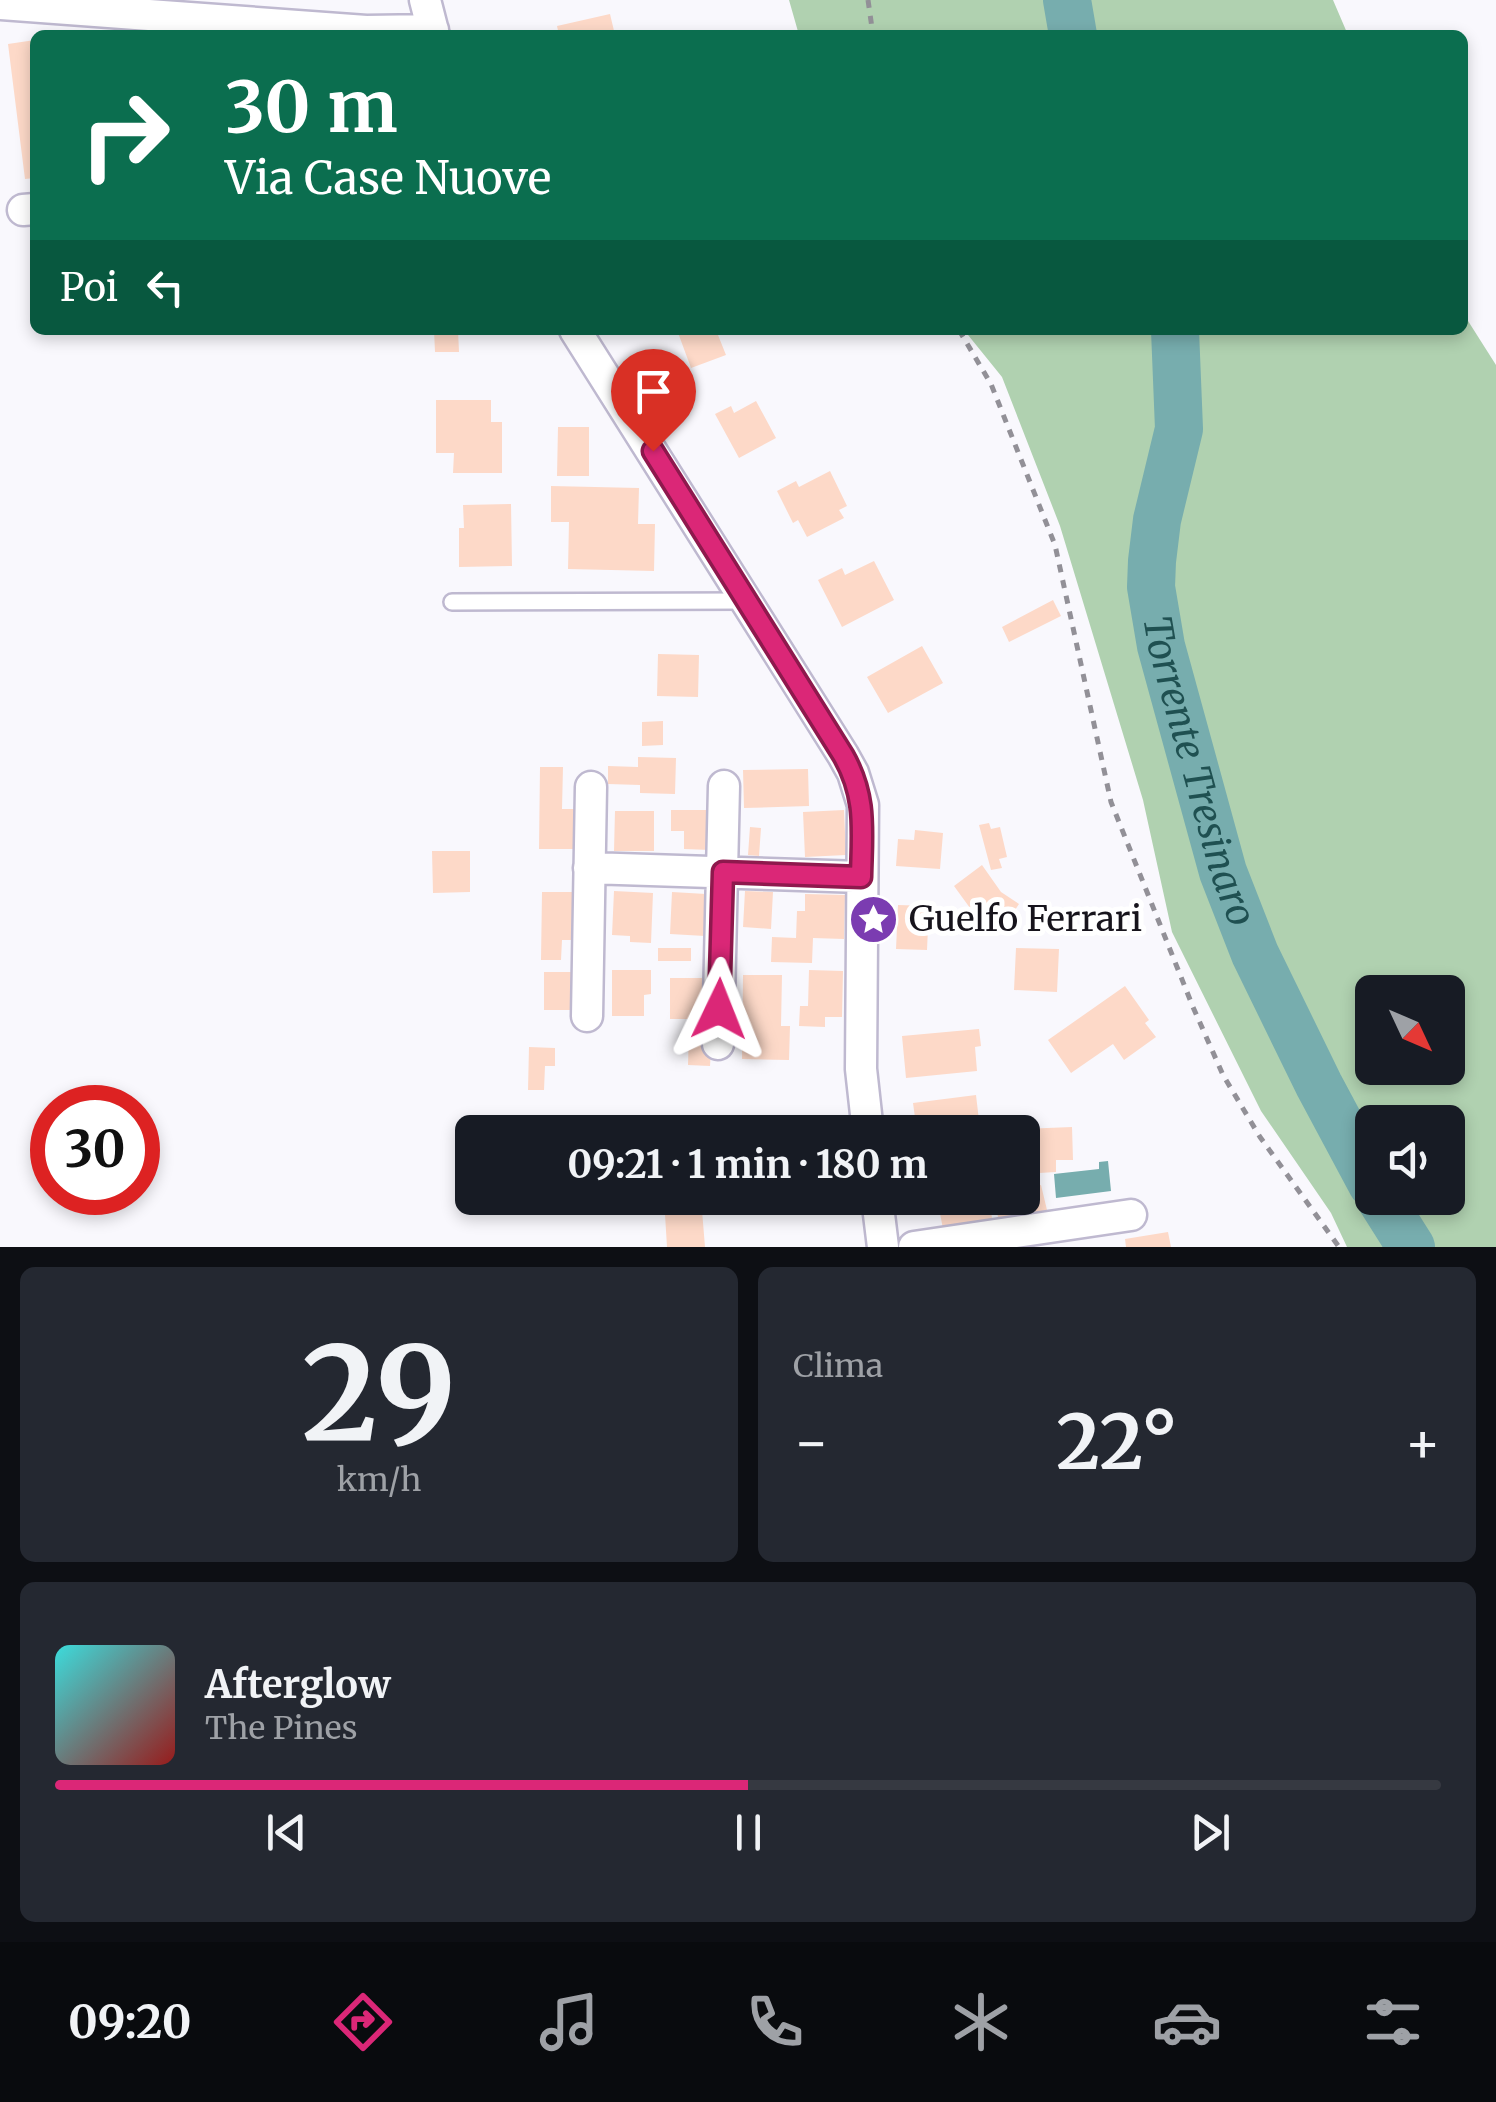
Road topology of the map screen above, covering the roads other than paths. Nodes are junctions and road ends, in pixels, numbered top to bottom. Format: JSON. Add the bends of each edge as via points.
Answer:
{"nodes":[{"id":1,"x":425,"y":0,"type":"edge"},
{"id":2,"x":0,"y":4,"type":"edge"},
{"id":3,"x":76,"y":5,"type":"edge"},
{"id":4,"x":355,"y":30,"type":"edge"},
{"id":5,"x":432,"y":30,"type":"edge"},
{"id":6,"x":578,"y":335,"type":"edge"},
{"id":7,"x":747,"y":601,"type":"junction"},
{"id":8,"x":452,"y":602,"type":"dead end"},
{"id":9,"x":724,"y":786,"type":"dead end"},
{"id":10,"x":591,"y":787,"type":"dead end"},
{"id":11,"x":589,"y":868,"type":"junction"},
{"id":12,"x":723,"y":872,"type":"junction"},
{"id":13,"x":861,"y":877,"type":"junction"},
{"id":14,"x":587,"y":1016,"type":"dead end"},
{"id":15,"x":718,"y":1044,"type":"dead end"},
{"id":16,"x":866,"y":1115,"type":"edge"},
{"id":17,"x":878,"y":1215,"type":"edge"},
{"id":18,"x":1131,"y":1215,"type":"dead end"},
{"id":19,"x":883,"y":1247,"type":"edge"},
{"id":20,"x":914,"y":1247,"type":"edge"}],
"edges":[{"from":1,"to":5,"type":"street"},
{"from":2,"to":3,"type":"street"},
{"from":3,"to":4,"type":"street"},
{"from":6,"to":7,"type":"street"},
{"from":7,"to":8,"type":"lane"},
{"from":7,"to":13,"type":"street","via":[[853,772],[863,806]]},
{"from":9,"to":12,"type":"street"},
{"from":10,"to":11,"type":"street"},
{"from":11,"to":12,"type":"street"},
{"from":11,"to":14,"type":"street"},
{"from":12,"to":13,"type":"street"},
{"from":12,"to":15,"type":"street"},
{"from":13,"to":16,"type":"street"},
{"from":17,"to":19,"type":"street"},
{"from":18,"to":20,"type":"street"}]}
